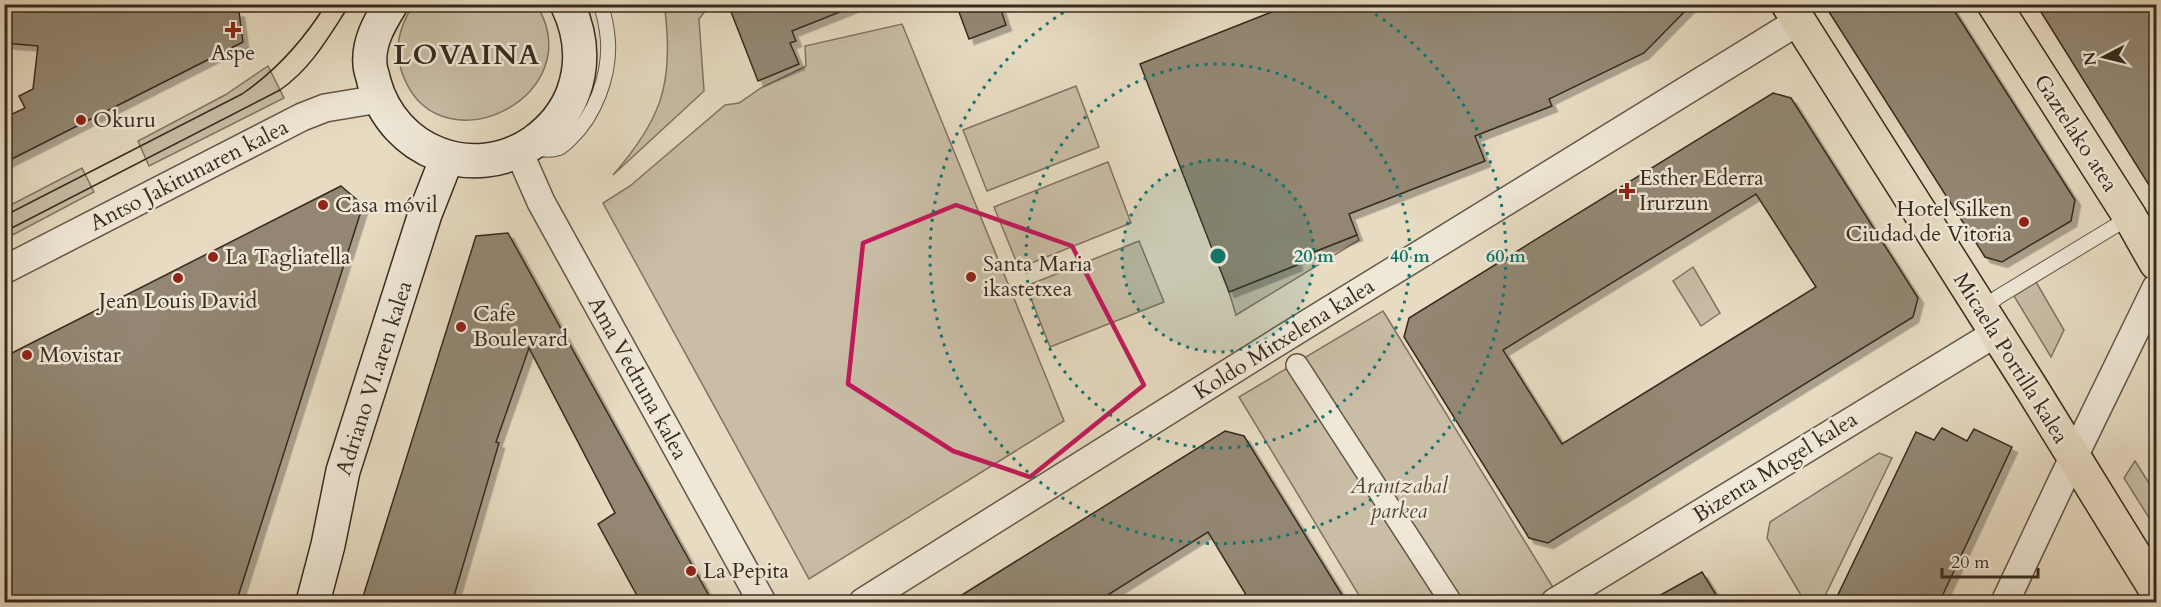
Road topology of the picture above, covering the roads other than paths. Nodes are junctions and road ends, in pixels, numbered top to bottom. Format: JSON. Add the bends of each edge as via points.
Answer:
{"nodes":[{"id":1,"x":391,"y":4,"type":"edge"},
{"id":2,"x":567,"y":4,"type":"edge"},
{"id":3,"x":600,"y":4,"type":"edge"},
{"id":4,"x":1994,"y":4,"type":"edge"},
{"id":5,"x":1794,"y":13,"type":"edge"},
{"id":6,"x":379,"y":99,"type":"junction"},
{"id":7,"x":524,"y":149,"type":"junction"},
{"id":8,"x":447,"y":158,"type":"junction"},
{"id":9,"x":2130,"y":217,"type":"junction"},
{"id":10,"x":2157,"y":263,"type":"edge"},
{"id":11,"x":4,"y":270,"type":"edge"},
{"id":12,"x":2157,"y":288,"type":"edge"},
{"id":13,"x":1989,"y":322,"type":"junction"},
{"id":14,"x":1297,"y":365,"type":"dead end"},
{"id":15,"x":2073,"y":458,"type":"junction"},
{"id":16,"x":2157,"y":590,"type":"edge"},
{"id":17,"x":313,"y":603,"type":"edge"},
{"id":18,"x":762,"y":603,"type":"edge"},
{"id":19,"x":863,"y":603,"type":"edge"},
{"id":20,"x":1451,"y":603,"type":"edge"},
{"id":21,"x":1555,"y":603,"type":"edge"},
{"id":22,"x":2005,"y":603,"type":"edge"}],
"edges":[{"from":1,"to":6,"type":"main road","via":[[372,44],[370,64]]},
{"from":2,"to":7,"type":"main road","via":[[580,48],[578,78],[568,106],[550,130]]},
{"from":3,"to":7,"type":"lane","via":[[608,42],[605,72],[589,115],[561,148]]},
{"from":4,"to":9,"type":"main road","name":"Gaztelako atea"},
{"from":5,"to":13,"type":"main road","name":"Micaela Portilla kalea"},
{"from":5,"to":19,"type":"street","name":"Koldo Mitxelena kalea"},
{"from":6,"to":8,"type":"main road","via":[[396,125],[419,145]]},
{"from":6,"to":11,"type":"street","name":"Antso Jakitunaren kalea","via":[[325,108],[302,117]]},
{"from":7,"to":8,"type":"main road","via":[[496,159]]},
{"from":7,"to":18,"type":"street","name":"Ama Vedruna kalea","via":[[541,202]]},
{"from":8,"to":17,"type":"main road","name":"Adriano VI.aren kalea","via":[[425,214],[343,471]]},
{"from":9,"to":10,"type":"main road","name":"Gaztelako atea"},
{"from":9,"to":13,"type":"lane","via":[[1998,297]]},
{"from":12,"to":15,"type":"street"},
{"from":13,"to":15,"type":"main road","name":"Micaela Portilla kalea"},
{"from":13,"to":21,"type":"street","name":"Bizenta Mogel kalea"},
{"from":14,"to":20,"type":"street"},
{"from":15,"to":16,"type":"main road","name":"Micaela Portilla kalea"},
{"from":15,"to":22,"type":"street"}]}
